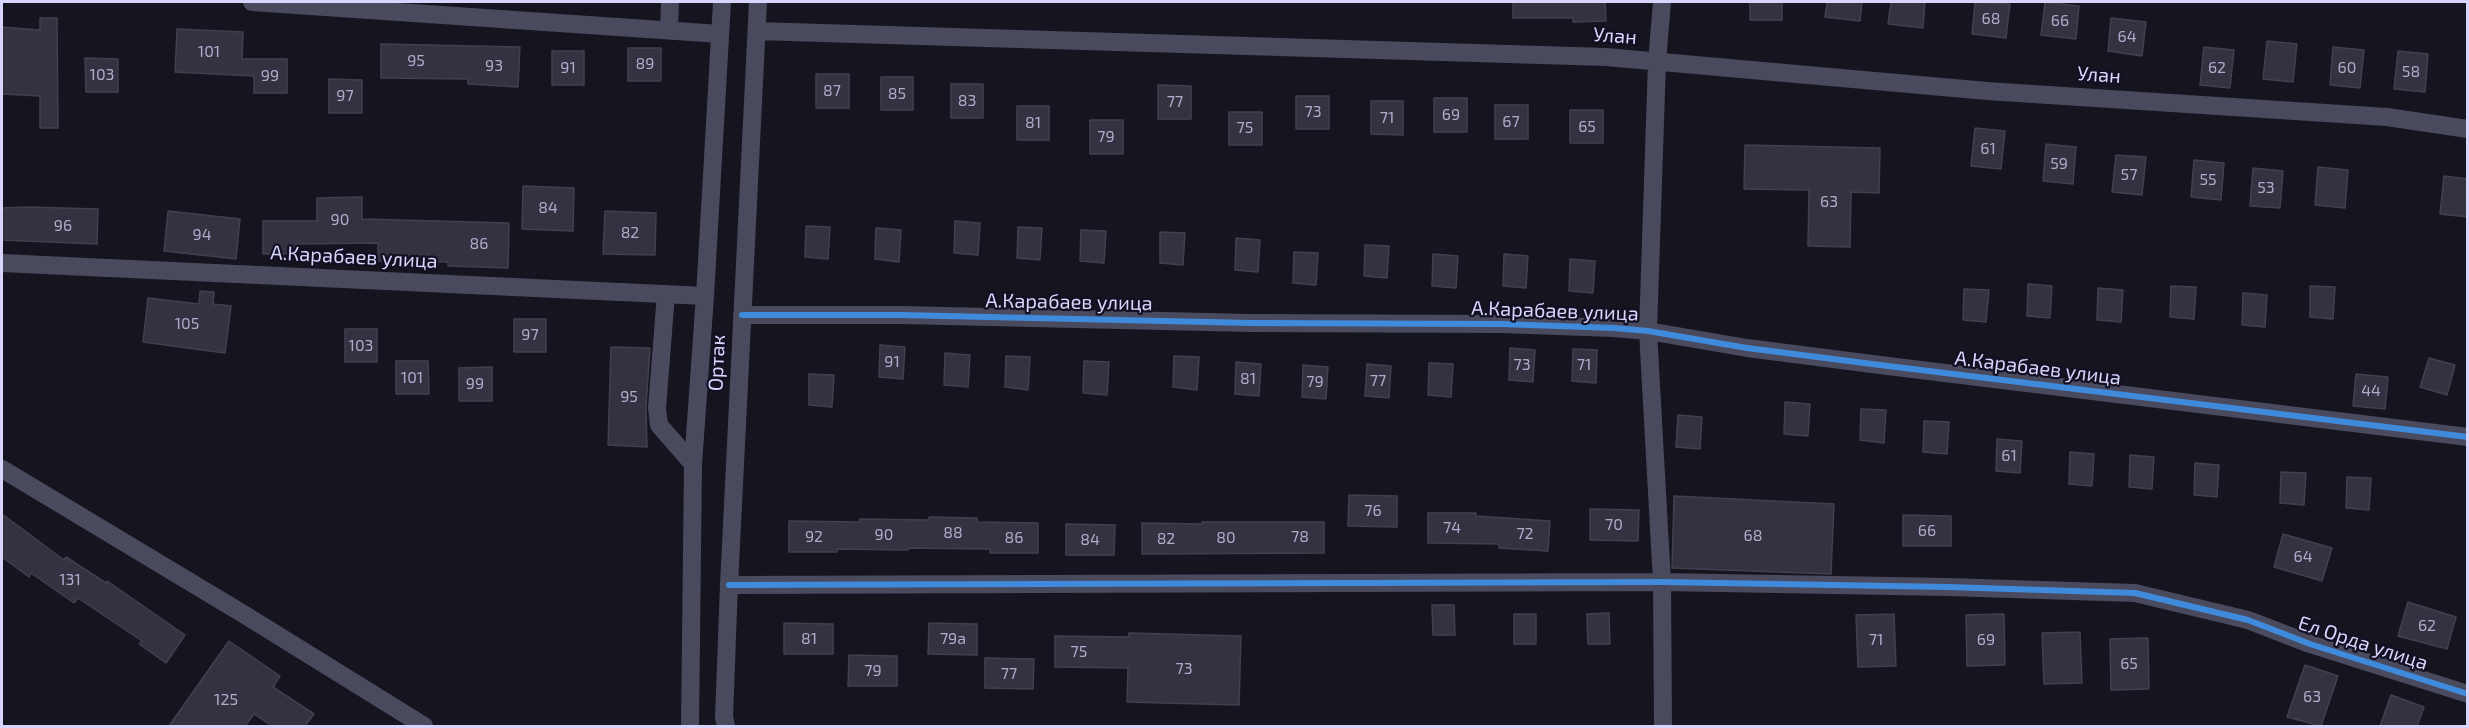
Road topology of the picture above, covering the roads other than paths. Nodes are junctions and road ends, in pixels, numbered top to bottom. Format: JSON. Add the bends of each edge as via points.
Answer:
{"nodes":[{"id":1,"x":252,"y":2,"type":"edge"},
{"id":2,"x":670,"y":2,"type":"edge"},
{"id":3,"x":722,"y":2,"type":"edge"},
{"id":4,"x":758,"y":2,"type":"edge"},
{"id":5,"x":1662,"y":2,"type":"edge"},
{"id":6,"x":669,"y":30,"type":"junction"},
{"id":7,"x":757,"y":31,"type":"junction"},
{"id":8,"x":720,"y":34,"type":"junction"},
{"id":9,"x":1657,"y":62,"type":"junction"},
{"id":10,"x":2468,"y":129,"type":"edge"},
{"id":11,"x":2,"y":263,"type":"edge"},
{"id":12,"x":666,"y":294,"type":"junction"},
{"id":13,"x":705,"y":296,"type":"junction"},
{"id":14,"x":742,"y":315,"type":"junction"},
{"id":15,"x":1648,"y":331,"type":"junction"},
{"id":16,"x":2468,"y":437,"type":"edge"},
{"id":17,"x":693,"y":464,"type":"junction"},
{"id":18,"x":2,"y":469,"type":"edge"},
{"id":19,"x":1662,"y":582,"type":"junction"},
{"id":20,"x":729,"y":585,"type":"junction"},
{"id":21,"x":2468,"y":694,"type":"edge"},
{"id":22,"x":424,"y":726,"type":"edge"},
{"id":23,"x":690,"y":726,"type":"edge"},
{"id":24,"x":726,"y":726,"type":"edge"},
{"id":25,"x":1663,"y":726,"type":"edge"}],
"edges":[{"from":1,"to":6,"type":"street"},
{"from":2,"to":6,"type":"street"},
{"from":3,"to":8,"type":"street","name":"Ортак"},
{"from":4,"to":7,"type":"street","name":"Ортак"},
{"from":5,"to":9,"type":"street"},
{"from":6,"to":8,"type":"street"},
{"from":7,"to":9,"type":"street","name":"Улан","via":[[1293,45]]},
{"from":7,"to":14,"type":"street","name":"Ортак"},
{"from":8,"to":13,"type":"street","name":"Ортак"},
{"from":9,"to":10,"type":"street","name":"Улан","via":[[1987,91],[2387,117]]},
{"from":9,"to":15,"type":"street"},
{"from":11,"to":12,"type":"street","name":"А.Карабаев улица"},
{"from":12,"to":13,"type":"street","name":"А.Карабаев улица"},
{"from":12,"to":17,"type":"street","via":[[659,425]]},
{"from":13,"to":17,"type":"street","name":"Ортак"},
{"from":14,"to":15,"type":"street","name":"А.Карабаев улица","via":[[1501,324]]},
{"from":14,"to":20,"type":"street","name":"Ортак"},
{"from":15,"to":16,"type":"street","name":"А.Карабаев улица","via":[[1748,348]]},
{"from":15,"to":19,"type":"street"},
{"from":17,"to":23,"type":"street","name":"Ортак"},
{"from":18,"to":22,"type":"street"},
{"from":19,"to":20,"type":"street","name":"Ел Орда улица"},
{"from":19,"to":21,"type":"street","name":"Ел Орда улица","via":[[2135,593],[2248,620]]},
{"from":19,"to":25,"type":"street"},
{"from":20,"to":24,"type":"street","name":"Ортак"}]}
